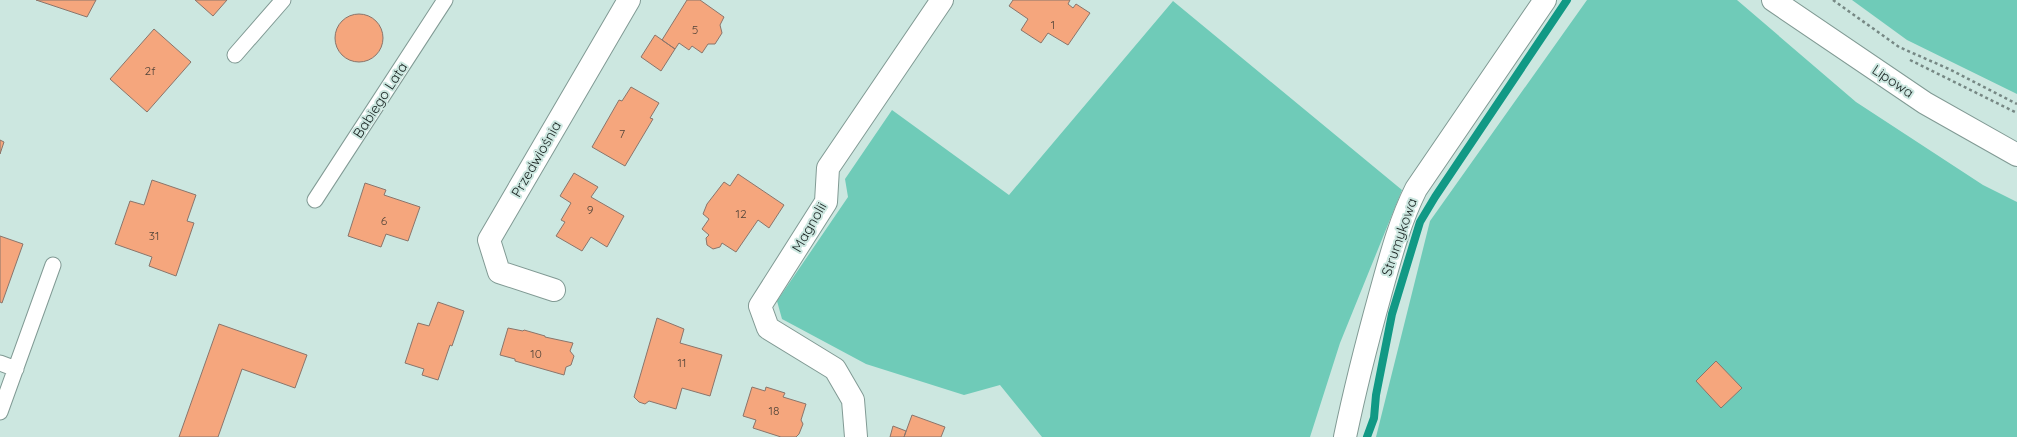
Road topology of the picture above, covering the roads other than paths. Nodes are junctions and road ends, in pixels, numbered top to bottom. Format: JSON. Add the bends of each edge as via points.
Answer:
{"nodes":[{"id":1,"x":283,"y":0,"type":"edge"},
{"id":2,"x":445,"y":0,"type":"edge"},
{"id":3,"x":629,"y":0,"type":"edge"},
{"id":4,"x":942,"y":0,"type":"edge"},
{"id":5,"x":1544,"y":0,"type":"edge"},
{"id":6,"x":1773,"y":0,"type":"edge"},
{"id":7,"x":235,"y":55,"type":"dead end"},
{"id":8,"x":2017,"y":155,"type":"edge"},
{"id":9,"x":315,"y":200,"type":"dead end"},
{"id":10,"x":52,"y":265,"type":"dead end"},
{"id":11,"x":554,"y":290,"type":"dead end"},
{"id":12,"x":0,"y":363,"type":"edge"},
{"id":13,"x":16,"y":369,"type":"junction"},
{"id":14,"x":0,"y":412,"type":"edge"},
{"id":15,"x":856,"y":437,"type":"edge"},
{"id":16,"x":1345,"y":437,"type":"edge"}],
"edges":[{"from":1,"to":7,"type":"lane"},
{"from":2,"to":9,"type":"lane","name":"Babiego Lata"},
{"from":3,"to":11,"type":"street","name":"Przedwiośnia","via":[[489,240],[499,272]]},
{"from":4,"to":15,"type":"street","name":"Magnolii","via":[[828,168],[826,202],[760,306],[768,328],[835,369],[853,400]]},
{"from":5,"to":16,"type":"street","name":"Strumykowa","via":[[1416,189],[1406,210],[1364,351]]},
{"from":6,"to":8,"type":"street","name":"Lipowa","via":[[1925,103]]},
{"from":10,"to":13,"type":"lane"},
{"from":12,"to":13,"type":"lane"},
{"from":13,"to":14,"type":"lane"}]}
